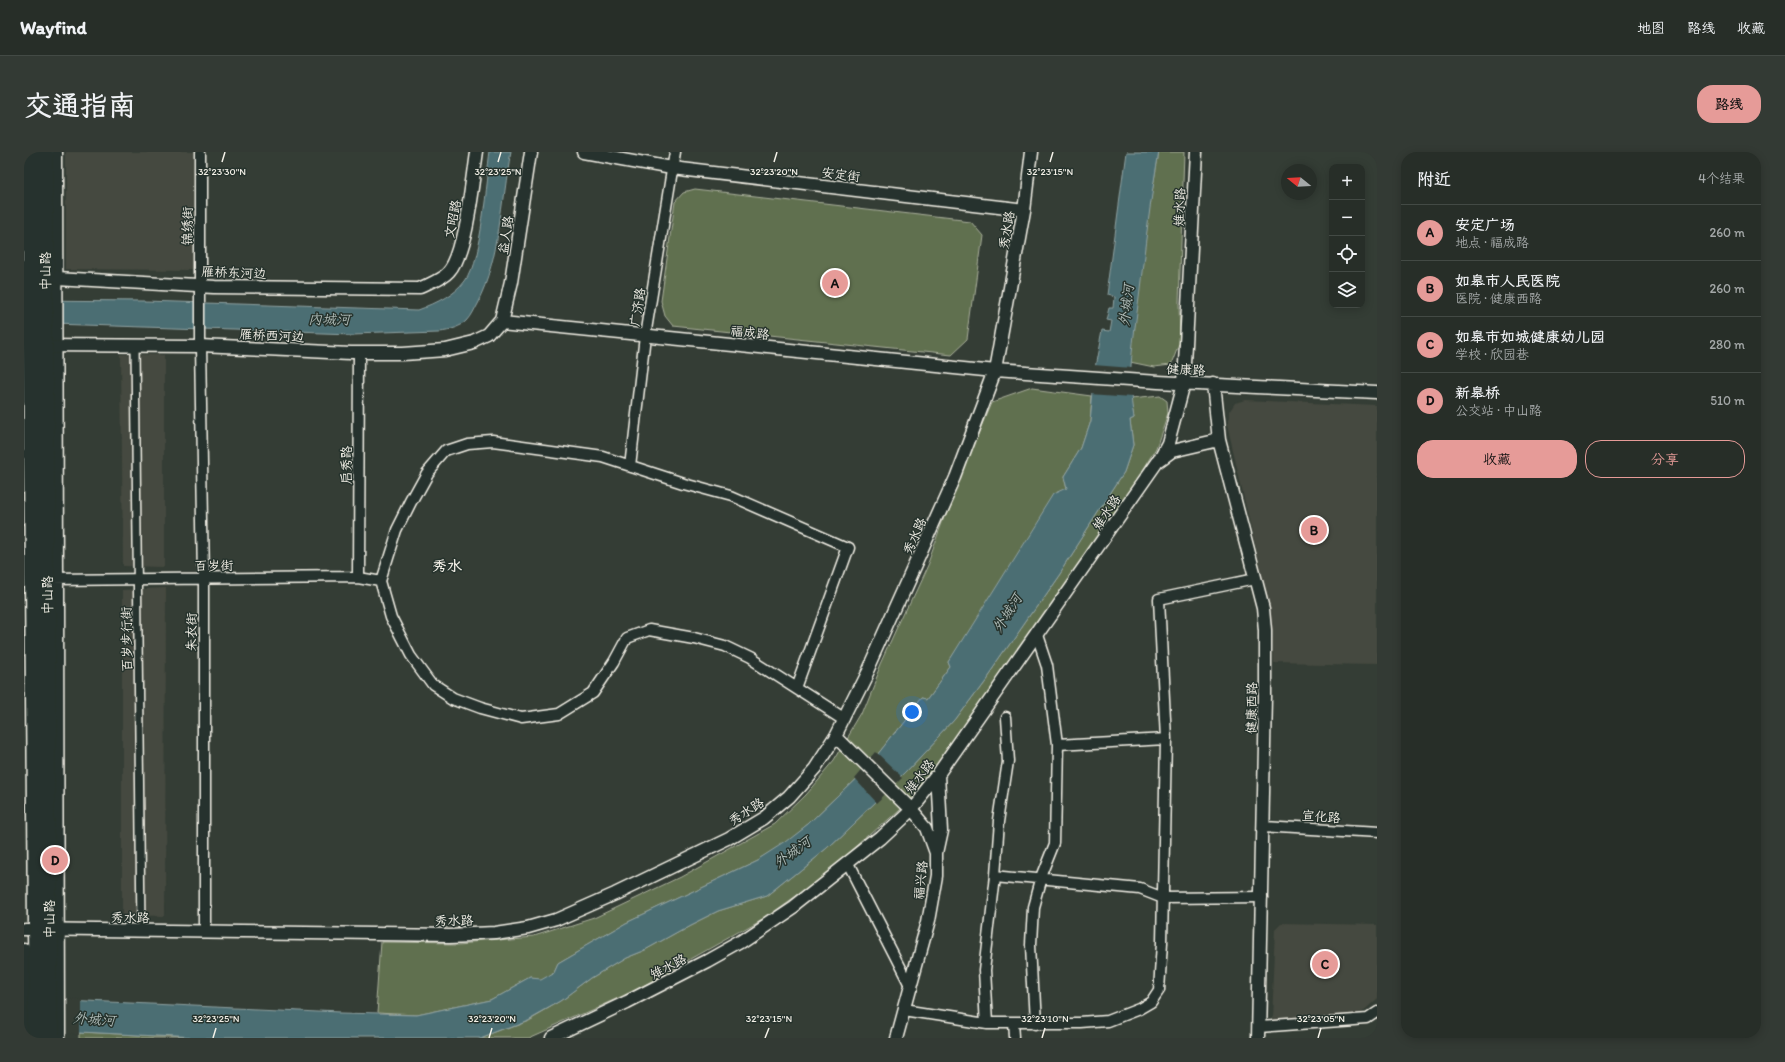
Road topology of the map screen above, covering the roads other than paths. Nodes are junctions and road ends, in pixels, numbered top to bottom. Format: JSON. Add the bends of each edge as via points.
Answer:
{"nodes":[{"id":1,"x":31,"y":152,"type":"edge"},
{"id":2,"x":45,"y":152,"type":"edge"},
{"id":3,"x":57,"y":152,"type":"edge"},
{"id":4,"x":200,"y":152,"type":"edge"},
{"id":5,"x":477,"y":152,"type":"edge"},
{"id":6,"x":531,"y":152,"type":"edge"},
{"id":7,"x":584,"y":152,"type":"edge"},
{"id":8,"x":675,"y":152,"type":"edge"},
{"id":9,"x":1031,"y":152,"type":"edge"},
{"id":10,"x":1196,"y":152,"type":"edge"},
{"id":11,"x":672,"y":168,"type":"junction"},
{"id":12,"x":1024,"y":210,"type":"junction"},
{"id":13,"x":42,"y":280,"type":"edge"},
{"id":14,"x":435,"y":282,"type":"joint"},
{"id":15,"x":200,"y":285,"type":"junction"},
{"id":16,"x":502,"y":321,"type":"junction"},
{"id":17,"x":200,"y":332,"type":"joint"},
{"id":18,"x":645,"y":336,"type":"junction"},
{"id":19,"x":42,"y":340,"type":"edge"},
{"id":20,"x":135,"y":346,"type":"junction"},
{"id":21,"x":200,"y":346,"type":"junction"},
{"id":22,"x":359,"y":353,"type":"junction"},
{"id":23,"x":995,"y":371,"type":"junction"},
{"id":24,"x":1184,"y":383,"type":"junction"},
{"id":25,"x":1213,"y":384,"type":"junction"},
{"id":26,"x":1377,"y":393,"type":"edge"},
{"id":27,"x":1219,"y":440,"type":"junction"},
{"id":28,"x":1157,"y":462,"type":"junction"},
{"id":29,"x":630,"y":466,"type":"junction"},
{"id":30,"x":358,"y":577,"type":"junction"},
{"id":31,"x":204,"y":578,"type":"junction"},
{"id":32,"x":138,"y":579,"type":"junction"},
{"id":33,"x":1255,"y":579,"type":"junction"},
{"id":34,"x":41,"y":580,"type":"edge"},
{"id":35,"x":381,"y":581,"type":"junction"},
{"id":36,"x":1036,"y":635,"type":"junction"},
{"id":37,"x":797,"y":688,"type":"junction"},
{"id":38,"x":1005,"y":717,"type":"dead end"},
{"id":39,"x":845,"y":719,"type":"junction"},
{"id":40,"x":836,"y":735,"type":"junction"},
{"id":41,"x":1166,"y":739,"type":"junction"},
{"id":42,"x":1057,"y":745,"type":"junction"},
{"id":43,"x":938,"y":776,"type":"junction"},
{"id":44,"x":911,"y":809,"type":"junction"},
{"id":45,"x":1263,"y":826,"type":"junction"},
{"id":46,"x":1377,"y":833,"type":"edge"},
{"id":47,"x":936,"y":853,"type":"junction"},
{"id":48,"x":848,"y":865,"type":"junction"},
{"id":49,"x":995,"y":874,"type":"junction"},
{"id":50,"x":1041,"y":878,"type":"junction"},
{"id":51,"x":1262,"y":897,"type":"junction"},
{"id":52,"x":1163,"y":898,"type":"junction"},
{"id":53,"x":42,"y":929,"type":"edge"},
{"id":54,"x":141,"y":931,"type":"junction"},
{"id":55,"x":204,"y":932,"type":"junction"},
{"id":56,"x":24,"y":949,"type":"edge"},
{"id":57,"x":42,"y":979,"type":"edge"},
{"id":58,"x":911,"y":988,"type":"junction"},
{"id":59,"x":904,"y":1010,"type":"junction"},
{"id":60,"x":1377,"y":1013,"type":"edge"},
{"id":61,"x":987,"y":1023,"type":"junction"},
{"id":62,"x":1014,"y":1024,"type":"junction"},
{"id":63,"x":1035,"y":1024,"type":"junction"},
{"id":64,"x":1259,"y":1033,"type":"edge"},
{"id":65,"x":26,"y":1038,"type":"edge"},
{"id":66,"x":37,"y":1038,"type":"edge"},
{"id":67,"x":49,"y":1038,"type":"edge"},
{"id":68,"x":59,"y":1038,"type":"edge"},
{"id":69,"x":551,"y":1038,"type":"edge"},
{"id":70,"x":896,"y":1038,"type":"edge"},
{"id":71,"x":1015,"y":1038,"type":"edge"}],
"edges":[{"from":1,"to":13,"type":"main road","name":"中山路"},
{"from":2,"to":13,"type":"main road","name":"中山路"},
{"from":3,"to":13,"type":"street"},
{"from":4,"to":15,"type":"street","name":"锦绣街"},
{"from":5,"to":14,"type":"street","name":"文昭路","via":[[460,251],[450,271]]},
{"from":6,"to":16,"type":"street","name":"益人路","via":[[511,283]]},
{"from":7,"to":11,"type":"street","name":"安定街"},
{"from":8,"to":11,"type":"street","name":"广济路"},
{"from":9,"to":12,"type":"street","name":"秀水路"},
{"from":10,"to":24,"type":"street","name":"雉水路"},
{"from":11,"to":12,"type":"street","name":"安定街"},
{"from":11,"to":18,"type":"street","name":"广济路"},
{"from":12,"to":23,"type":"street","name":"秀水路"},
{"from":13,"to":15,"type":"street","name":"雁桥东河边"},
{"from":13,"to":19,"type":"main road","name":"中山路"},
{"from":13,"to":19,"type":"street"},
{"from":14,"to":15,"type":"street","name":"雁桥东河边","via":[[420,289]]},
{"from":15,"to":17,"type":"street","name":"锦绣街"},
{"from":16,"to":18,"type":"street","name":"福成路"},
{"from":16,"to":22,"type":"street","name":"雁桥西河边","via":[[489,336],[474,343],[445,350]]},
{"from":17,"to":21,"type":"street","name":"朱衣街"},
{"from":18,"to":23,"type":"street","name":"福成路"},
{"from":18,"to":29,"type":"street","name":"广济路"},
{"from":19,"to":20,"type":"street","name":"雁桥西河边"},
{"from":19,"to":34,"type":"main road","name":"中山路"},
{"from":19,"to":34,"type":"street"},
{"from":20,"to":21,"type":"street","name":"雁桥西河边"},
{"from":20,"to":32,"type":"street","name":"百岁步行街"},
{"from":21,"to":22,"type":"street","name":"雁桥西河边"},
{"from":21,"to":31,"type":"street","name":"朱衣街"},
{"from":22,"to":30,"type":"street","name":"启秀路"},
{"from":23,"to":24,"type":"street","name":"健康路"},
{"from":23,"to":39,"type":"street","name":"秀水路","via":[[930,534]]},
{"from":24,"to":25,"type":"street","name":"健康路"},
{"from":24,"to":28,"type":"street","name":"雉水路","via":[[1168,443]]},
{"from":25,"to":26,"type":"street","name":"健康路"},
{"from":25,"to":27,"type":"street","name":"健康西路"},
{"from":27,"to":28,"type":"street","name":"雉水路","via":[[1172,451]]},
{"from":27,"to":33,"type":"street","name":"健康西路"},
{"from":28,"to":36,"type":"street","name":"雉水路"},
{"from":29,"to":35,"type":"street","via":[[603,457],[493,442],[467,444],[446,451],[427,472],[397,530]]},
{"from":29,"to":37,"type":"street","via":[[731,496],[848,547]]},
{"from":30,"to":31,"type":"street","name":"百岁街"},
{"from":30,"to":35,"type":"street","name":"百岁街"},
{"from":31,"to":32,"type":"street","name":"百岁街"},
{"from":31,"to":55,"type":"street","name":"朱衣街"},
{"from":32,"to":34,"type":"street","name":"百岁街"},
{"from":32,"to":54,"type":"street","name":"百岁步行街"},
{"from":33,"to":41,"type":"street","via":[[1159,599]]},
{"from":33,"to":45,"type":"street","name":"健康西路","via":[[1263,608],[1265,630]]},
{"from":34,"to":53,"type":"main road","name":"中山路"},
{"from":34,"to":53,"type":"street"},
{"from":35,"to":37,"type":"street","via":[[391,616],[410,655],[433,685],[453,698],[521,720],[559,714],[594,693],[627,638],[649,630],[725,646],[750,658]]},
{"from":36,"to":42,"type":"street","via":[[1047,665]]},
{"from":36,"to":43,"type":"street","name":"雉水路"},
{"from":37,"to":39,"type":"street"},
{"from":38,"to":49,"type":"street","via":[[1008,761]]},
{"from":39,"to":40,"type":"street","name":"秀水路"},
{"from":40,"to":44,"type":"street","name":"福兴路"},
{"from":40,"to":55,"type":"street","name":"秀水路","via":[[814,769],[789,797],[764,818],[689,859],[556,920],[528,928],[494,933]]},
{"from":41,"to":42,"type":"street"},
{"from":41,"to":52,"type":"street"},
{"from":42,"to":50,"type":"street","via":[[1055,843]]},
{"from":43,"to":44,"type":"street","name":"雉水路"},
{"from":43,"to":47,"type":"street","via":[[941,830]]},
{"from":44,"to":47,"type":"street","name":"福兴路","via":[[926,828]]},
{"from":44,"to":48,"type":"street","name":"雉水路"},
{"from":45,"to":46,"type":"street","name":"宣化路"},
{"from":45,"to":51,"type":"street","name":"健康西路"},
{"from":47,"to":58,"type":"street","name":"福兴路","via":[[933,898]]},
{"from":48,"to":58,"type":"street"},
{"from":48,"to":69,"type":"street","name":"雉水路","via":[[793,907],[727,950]]},
{"from":49,"to":50,"type":"street"},
{"from":49,"to":61,"type":"street","via":[[984,970]]},
{"from":50,"to":52,"type":"street","via":[[1140,889]]},
{"from":50,"to":63,"type":"street","via":[[1033,907],[1030,945]]},
{"from":51,"to":52,"type":"street"},
{"from":51,"to":64,"type":"street","name":"健康西路"},
{"from":52,"to":63,"type":"street","via":[[1159,990],[1151,1002],[1139,1010],[1108,1021]]},
{"from":53,"to":54,"type":"street","name":"秀水路"},
{"from":53,"to":57,"type":"main road","name":"中山路"},
{"from":53,"to":57,"type":"street"},
{"from":54,"to":55,"type":"street","name":"秀水路"},
{"from":56,"to":57,"type":"street"},
{"from":57,"to":65,"type":"street"},
{"from":57,"to":66,"type":"main road","name":"中山路"},
{"from":57,"to":67,"type":"main road","name":"中山路"},
{"from":57,"to":68,"type":"street"},
{"from":58,"to":59,"type":"street","name":"福兴路"},
{"from":59,"to":61,"type":"street"},
{"from":59,"to":70,"type":"street","name":"福兴路"},
{"from":60,"to":64,"type":"street","via":[[1368,1019]]},
{"from":61,"to":62,"type":"street"},
{"from":62,"to":63,"type":"street"},
{"from":62,"to":71,"type":"street"}]}
